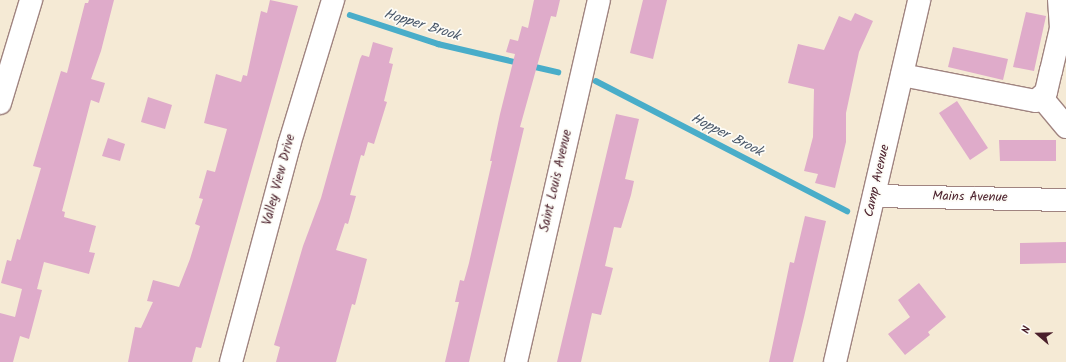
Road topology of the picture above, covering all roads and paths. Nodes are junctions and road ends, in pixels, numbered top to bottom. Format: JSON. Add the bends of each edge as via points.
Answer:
{"nodes":[{"id":1,"x":31,"y":0,"type":"edge"},
{"id":2,"x":333,"y":0,"type":"edge"},
{"id":3,"x":599,"y":0,"type":"edge"},
{"id":4,"x":919,"y":0,"type":"edge"},
{"id":5,"x":1059,"y":0,"type":"edge"},
{"id":6,"x":902,"y":76,"type":"junction"},
{"id":7,"x":1042,"y":98,"type":"junction"},
{"id":8,"x":0,"y":103,"type":"edge"},
{"id":9,"x":1066,"y":127,"type":"edge"},
{"id":10,"x":874,"y":196,"type":"junction"},
{"id":11,"x":1066,"y":200,"type":"edge"},
{"id":12,"x":231,"y":362,"type":"edge"},
{"id":13,"x":516,"y":362,"type":"edge"},
{"id":14,"x":835,"y":362,"type":"edge"}],
"edges":[{"from":1,"to":8,"type":"street"},
{"from":2,"to":12,"type":"street","name":"Valley View Drive","via":[[289,145]]},
{"from":3,"to":13,"type":"street","name":"Saint Louis Avenue"},
{"from":4,"to":6,"type":"street","name":"Camp Avenue"},
{"from":5,"to":7,"type":"street","via":[[1061,28],[1046,92]]},
{"from":6,"to":7,"type":"street","via":[[1036,101]]},
{"from":6,"to":10,"type":"street","name":"Camp Avenue"},
{"from":7,"to":9,"type":"street"},
{"from":10,"to":11,"type":"street","name":"Mains Avenue"},
{"from":10,"to":14,"type":"street","name":"Camp Avenue"}]}
